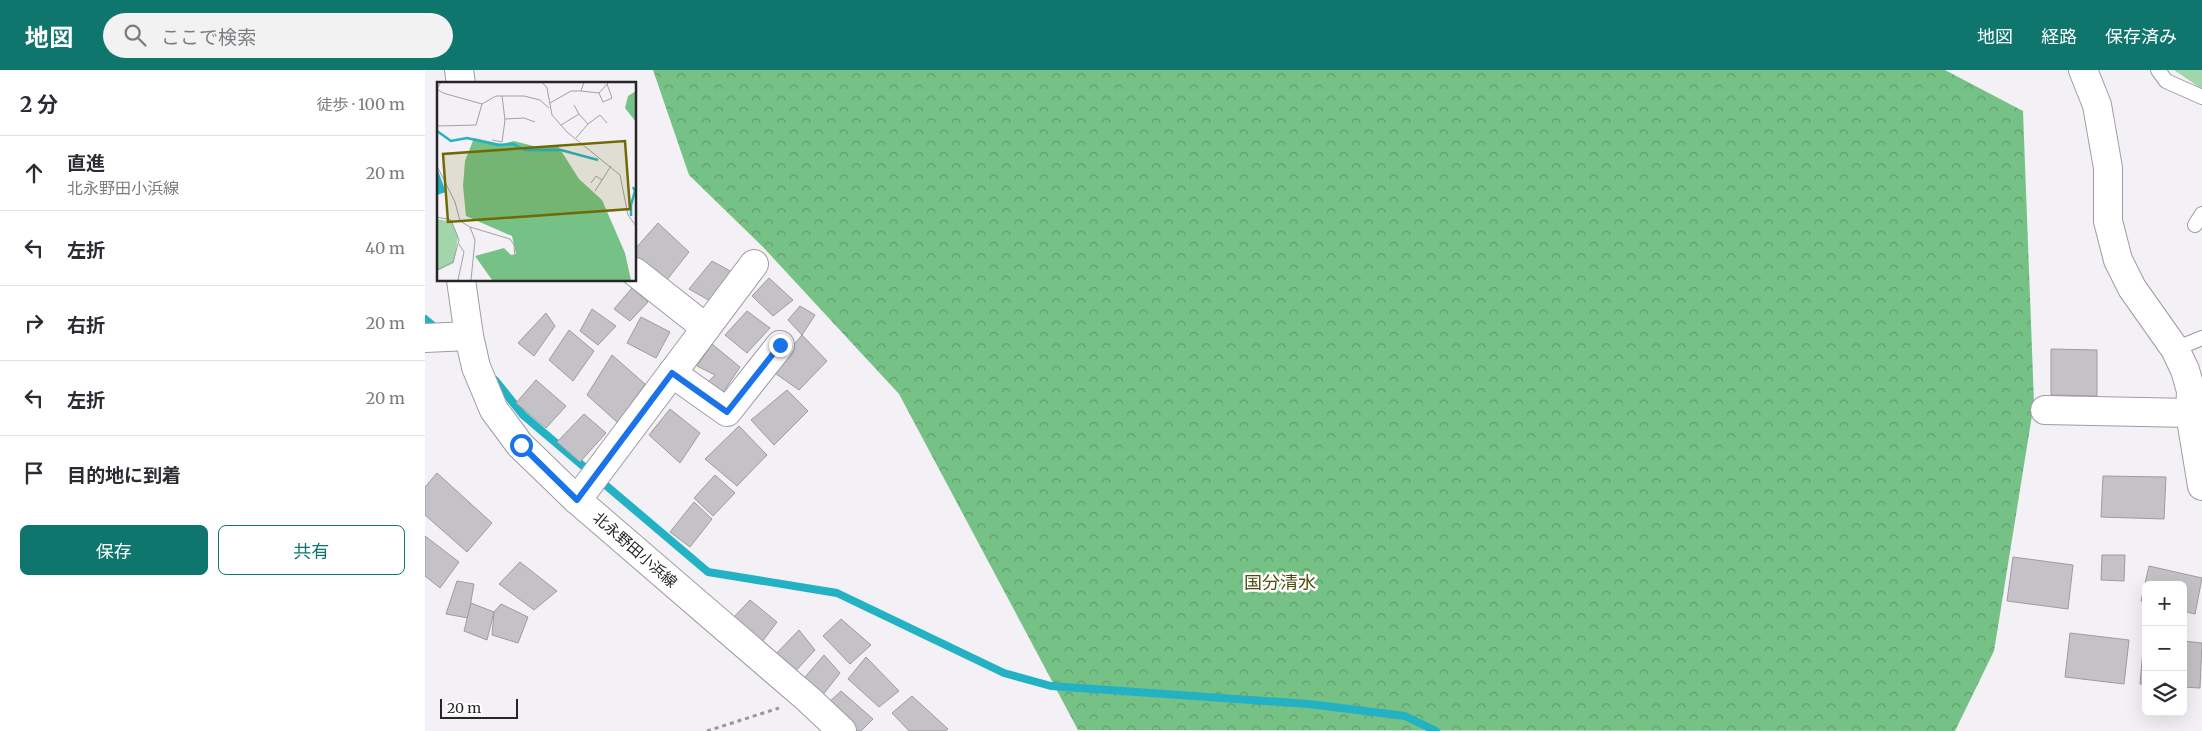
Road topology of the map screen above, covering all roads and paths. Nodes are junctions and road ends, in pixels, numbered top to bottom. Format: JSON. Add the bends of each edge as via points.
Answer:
{"nodes":[{"id":1,"x":2083,"y":70,"type":"edge"},
{"id":2,"x":2159,"y":70,"type":"edge"},
{"id":3,"x":2202,"y":97,"type":"edge"},
{"id":4,"x":754,"y":264,"type":"dead end"},
{"id":5,"x":636,"y":273,"type":"edge"},
{"id":6,"x":461,"y":281,"type":"edge"},
{"id":7,"x":706,"y":328,"type":"junction"},
{"id":8,"x":469,"y":336,"type":"junction"},
{"id":9,"x":425,"y":338,"type":"edge"},
{"id":10,"x":2202,"y":338,"type":"edge"},
{"id":11,"x":780,"y":345,"type":"dead end"},
{"id":12,"x":2175,"y":349,"type":"junction"},
{"id":13,"x":672,"y":373,"type":"junction"},
{"id":14,"x":2045,"y":410,"type":"dead end"},
{"id":15,"x":2191,"y":413,"type":"junction"},
{"id":16,"x":2202,"y":486,"type":"edge"},
{"id":17,"x":580,"y":495,"type":"junction"},
{"id":18,"x":808,"y":699,"type":"junction"},
{"id":19,"x":707,"y":731,"type":"edge"},
{"id":20,"x":842,"y":731,"type":"edge"}],
"edges":[{"from":1,"to":12,"type":"street","via":[[2097,105],[2108,168],[2108,221],[2118,260],[2132,288]]},
{"from":2,"to":3,"type":"lane","via":[[2166,81]]},
{"from":4,"to":7,"type":"street"},
{"from":5,"to":7,"type":"street"},
{"from":6,"to":8,"type":"street","name":"北永野田小浜線"},
{"from":7,"to":13,"type":"street"},
{"from":8,"to":9,"type":"street"},
{"from":8,"to":17,"type":"street","name":"北永野田小浜線","via":[[476,367],[494,410],[521,445]]},
{"from":10,"to":12,"type":"lane"},
{"from":11,"to":13,"type":"street","via":[[727,412]]},
{"from":12,"to":15,"type":"street","via":[[2191,392]]},
{"from":13,"to":17,"type":"street"},
{"from":14,"to":15,"type":"street"},
{"from":15,"to":16,"type":"street"},
{"from":17,"to":18,"type":"street","name":"北永野田小浜線"},
{"from":18,"to":19,"type":"path"},
{"from":18,"to":20,"type":"street","name":"北永野田小浜線"}]}
